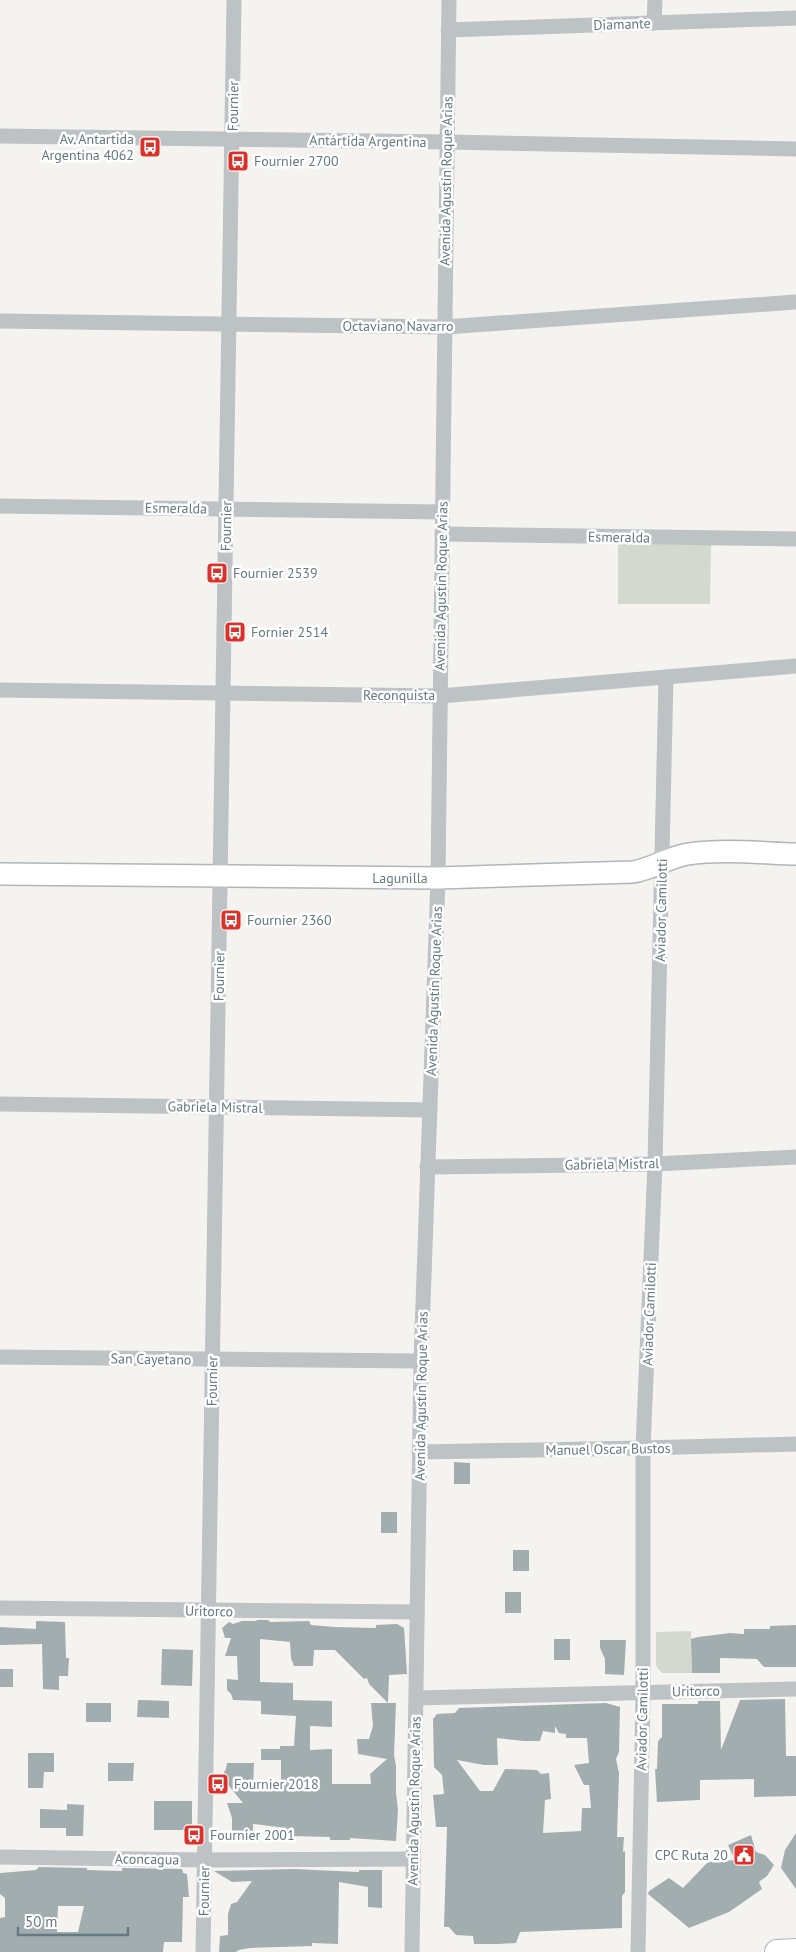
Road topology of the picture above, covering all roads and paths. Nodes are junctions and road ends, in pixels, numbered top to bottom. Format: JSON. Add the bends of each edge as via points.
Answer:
{"nodes":[{"id":1,"x":234,"y":0,"type":"edge"},
{"id":2,"x":449,"y":0,"type":"edge"},
{"id":3,"x":654,"y":0,"type":"edge"},
{"id":4,"x":796,"y":18,"type":"edge"},
{"id":5,"x":654,"y":23,"type":"junction"},
{"id":6,"x":448,"y":30,"type":"junction"},
{"id":7,"x":0,"y":136,"type":"edge"},
{"id":8,"x":232,"y":139,"type":"junction"},
{"id":9,"x":447,"y":142,"type":"junction"},
{"id":10,"x":796,"y":149,"type":"edge"},
{"id":11,"x":796,"y":302,"type":"edge"},
{"id":12,"x":0,"y":322,"type":"edge"},
{"id":13,"x":229,"y":324,"type":"junction"},
{"id":14,"x":445,"y":327,"type":"junction"},
{"id":15,"x":0,"y":506,"type":"edge"},
{"id":16,"x":226,"y":509,"type":"junction"},
{"id":17,"x":442,"y":512,"type":"junction"},
{"id":18,"x":442,"y":534,"type":"junction"},
{"id":19,"x":796,"y":539,"type":"edge"},
{"id":20,"x":796,"y":666,"type":"edge"},
{"id":21,"x":666,"y":677,"type":"junction"},
{"id":22,"x":0,"y":690,"type":"edge"},
{"id":23,"x":223,"y":694,"type":"junction"},
{"id":24,"x":440,"y":696,"type":"junction"},
{"id":25,"x":796,"y":854,"type":"edge"},
{"id":26,"x":662,"y":863,"type":"junction"},
{"id":27,"x":0,"y":874,"type":"edge"},
{"id":28,"x":220,"y":877,"type":"junction"},
{"id":29,"x":438,"y":878,"type":"junction"},
{"id":30,"x":0,"y":1104,"type":"edge"},
{"id":31,"x":216,"y":1108,"type":"junction"},
{"id":32,"x":430,"y":1110,"type":"junction"},
{"id":33,"x":796,"y":1157,"type":"edge"},
{"id":34,"x":655,"y":1164,"type":"junction"},
{"id":35,"x":427,"y":1167,"type":"junction"},
{"id":36,"x":0,"y":1357,"type":"edge"},
{"id":37,"x":212,"y":1360,"type":"junction"},
{"id":38,"x":421,"y":1361,"type":"junction"},
{"id":39,"x":796,"y":1444,"type":"edge"},
{"id":40,"x":643,"y":1448,"type":"junction"},
{"id":41,"x":419,"y":1452,"type":"junction"},
{"id":42,"x":0,"y":1608,"type":"edge"},
{"id":43,"x":208,"y":1611,"type":"junction"},
{"id":44,"x":417,"y":1612,"type":"junction"},
{"id":45,"x":796,"y":1689,"type":"edge"},
{"id":46,"x":643,"y":1693,"type":"junction"},
{"id":47,"x":416,"y":1698,"type":"junction"},
{"id":48,"x":0,"y":1857,"type":"edge"},
{"id":49,"x":414,"y":1859,"type":"junction"},
{"id":50,"x":204,"y":1860,"type":"junction"},
{"id":51,"x":796,"y":1951,"type":"edge"},
{"id":52,"x":203,"y":1952,"type":"edge"},
{"id":53,"x":412,"y":1952,"type":"edge"},
{"id":54,"x":638,"y":1952,"type":"edge"},
{"id":55,"x":778,"y":1952,"type":"edge"}],
"edges":[{"from":1,"to":8,"type":"street","name":"Fournier"},
{"from":2,"to":6,"type":"street","name":"Avenida Agustín Roque Arias"},
{"from":3,"to":5,"type":"street"},
{"from":4,"to":5,"type":"street","name":"Diamante"},
{"from":5,"to":6,"type":"street","name":"Diamante"},
{"from":6,"to":9,"type":"street","name":"Avenida Agustín Roque Arias"},
{"from":7,"to":8,"type":"street","name":"Antártida Argentina"},
{"from":8,"to":9,"type":"street","name":"Antártida Argentina"},
{"from":8,"to":13,"type":"street","name":"Fournier"},
{"from":9,"to":10,"type":"street","name":"Antártida Argentina"},
{"from":9,"to":14,"type":"street","name":"Avenida Agustín Roque Arias"},
{"from":11,"to":14,"type":"street","name":"Octaviano Navarro"},
{"from":12,"to":13,"type":"street","name":"Octaviano Navarro"},
{"from":13,"to":14,"type":"street","name":"Octaviano Navarro"},
{"from":13,"to":16,"type":"street","name":"Fournier"},
{"from":14,"to":17,"type":"street","name":"Avenida Agustín Roque Arias"},
{"from":15,"to":16,"type":"street","name":"Esmeralda"},
{"from":16,"to":17,"type":"street","name":"Esmeralda"},
{"from":16,"to":23,"type":"street","name":"Fournier"},
{"from":17,"to":18,"type":"street","name":"Avenida Agustín Roque Arias"},
{"from":18,"to":19,"type":"street","name":"Esmeralda"},
{"from":18,"to":24,"type":"street","name":"Avenida Agustín Roque Arias"},
{"from":20,"to":21,"type":"street","name":"Reconquista"},
{"from":21,"to":24,"type":"street","name":"Reconquista"},
{"from":21,"to":26,"type":"street","name":"Aviador Camilotti"},
{"from":22,"to":23,"type":"street","name":"Reconquista"},
{"from":23,"to":24,"type":"street","name":"Reconquista"},
{"from":23,"to":28,"type":"street","name":"Fournier"},
{"from":24,"to":29,"type":"street","name":"Avenida Agustín Roque Arias"},
{"from":25,"to":26,"type":"main road","name":"Lagunilla","via":[[686,854]]},
{"from":26,"to":29,"type":"main road","name":"Lagunilla","via":[[633,872]]},
{"from":26,"to":34,"type":"street","name":"Aviador Camilotti"},
{"from":27,"to":28,"type":"main road","name":"Lagunilla"},
{"from":28,"to":29,"type":"main road","name":"Lagunilla"},
{"from":28,"to":31,"type":"street","name":"Fournier"},
{"from":29,"to":32,"type":"street","name":"Avenida Agustín Roque Arias"},
{"from":30,"to":31,"type":"street","name":"Gabriela Mistral"},
{"from":31,"to":32,"type":"street","name":"Gabriela Mistral"},
{"from":31,"to":37,"type":"street","name":"Fournier"},
{"from":32,"to":35,"type":"street","name":"Avenida Agustín Roque Arias"},
{"from":33,"to":34,"type":"street","name":"Gabriela Mistral"},
{"from":34,"to":35,"type":"street","name":"Gabriela Mistral"},
{"from":34,"to":40,"type":"street","name":"Aviador Camilotti"},
{"from":35,"to":38,"type":"street","name":"Avenida Agustín Roque Arias"},
{"from":36,"to":37,"type":"street","name":"San Cayetano"},
{"from":37,"to":38,"type":"street","name":"San Cayetano"},
{"from":37,"to":43,"type":"street","name":"Fournier"},
{"from":38,"to":41,"type":"street","name":"Avenida Agustín Roque Arias"},
{"from":39,"to":40,"type":"street","name":"Manuel Oscar Bustos"},
{"from":40,"to":41,"type":"street","name":"Manuel Oscar Bustos"},
{"from":40,"to":46,"type":"street","name":"Aviador Camilotti"},
{"from":41,"to":44,"type":"street","name":"Avenida Agustín Roque Arias"},
{"from":42,"to":43,"type":"street","name":"Uritorco"},
{"from":43,"to":44,"type":"street","name":"Uritorco"},
{"from":43,"to":50,"type":"street","name":"Fournier"},
{"from":44,"to":47,"type":"street","name":"Avenida Agustín Roque Arias"},
{"from":45,"to":46,"type":"street","name":"Uritorco"},
{"from":46,"to":47,"type":"street","name":"Uritorco"},
{"from":46,"to":54,"type":"street","name":"Aviador Camilotti"},
{"from":47,"to":49,"type":"street","name":"Avenida Agustín Roque Arias"},
{"from":48,"to":50,"type":"street","name":"Aconcagua"},
{"from":49,"to":50,"type":"street","name":"Aconcagua"},
{"from":49,"to":53,"type":"street","name":"Avenida Agustín Roque Arias"},
{"from":50,"to":52,"type":"street","name":"Fournier"},
{"from":51,"to":55,"type":"main road"}]}
